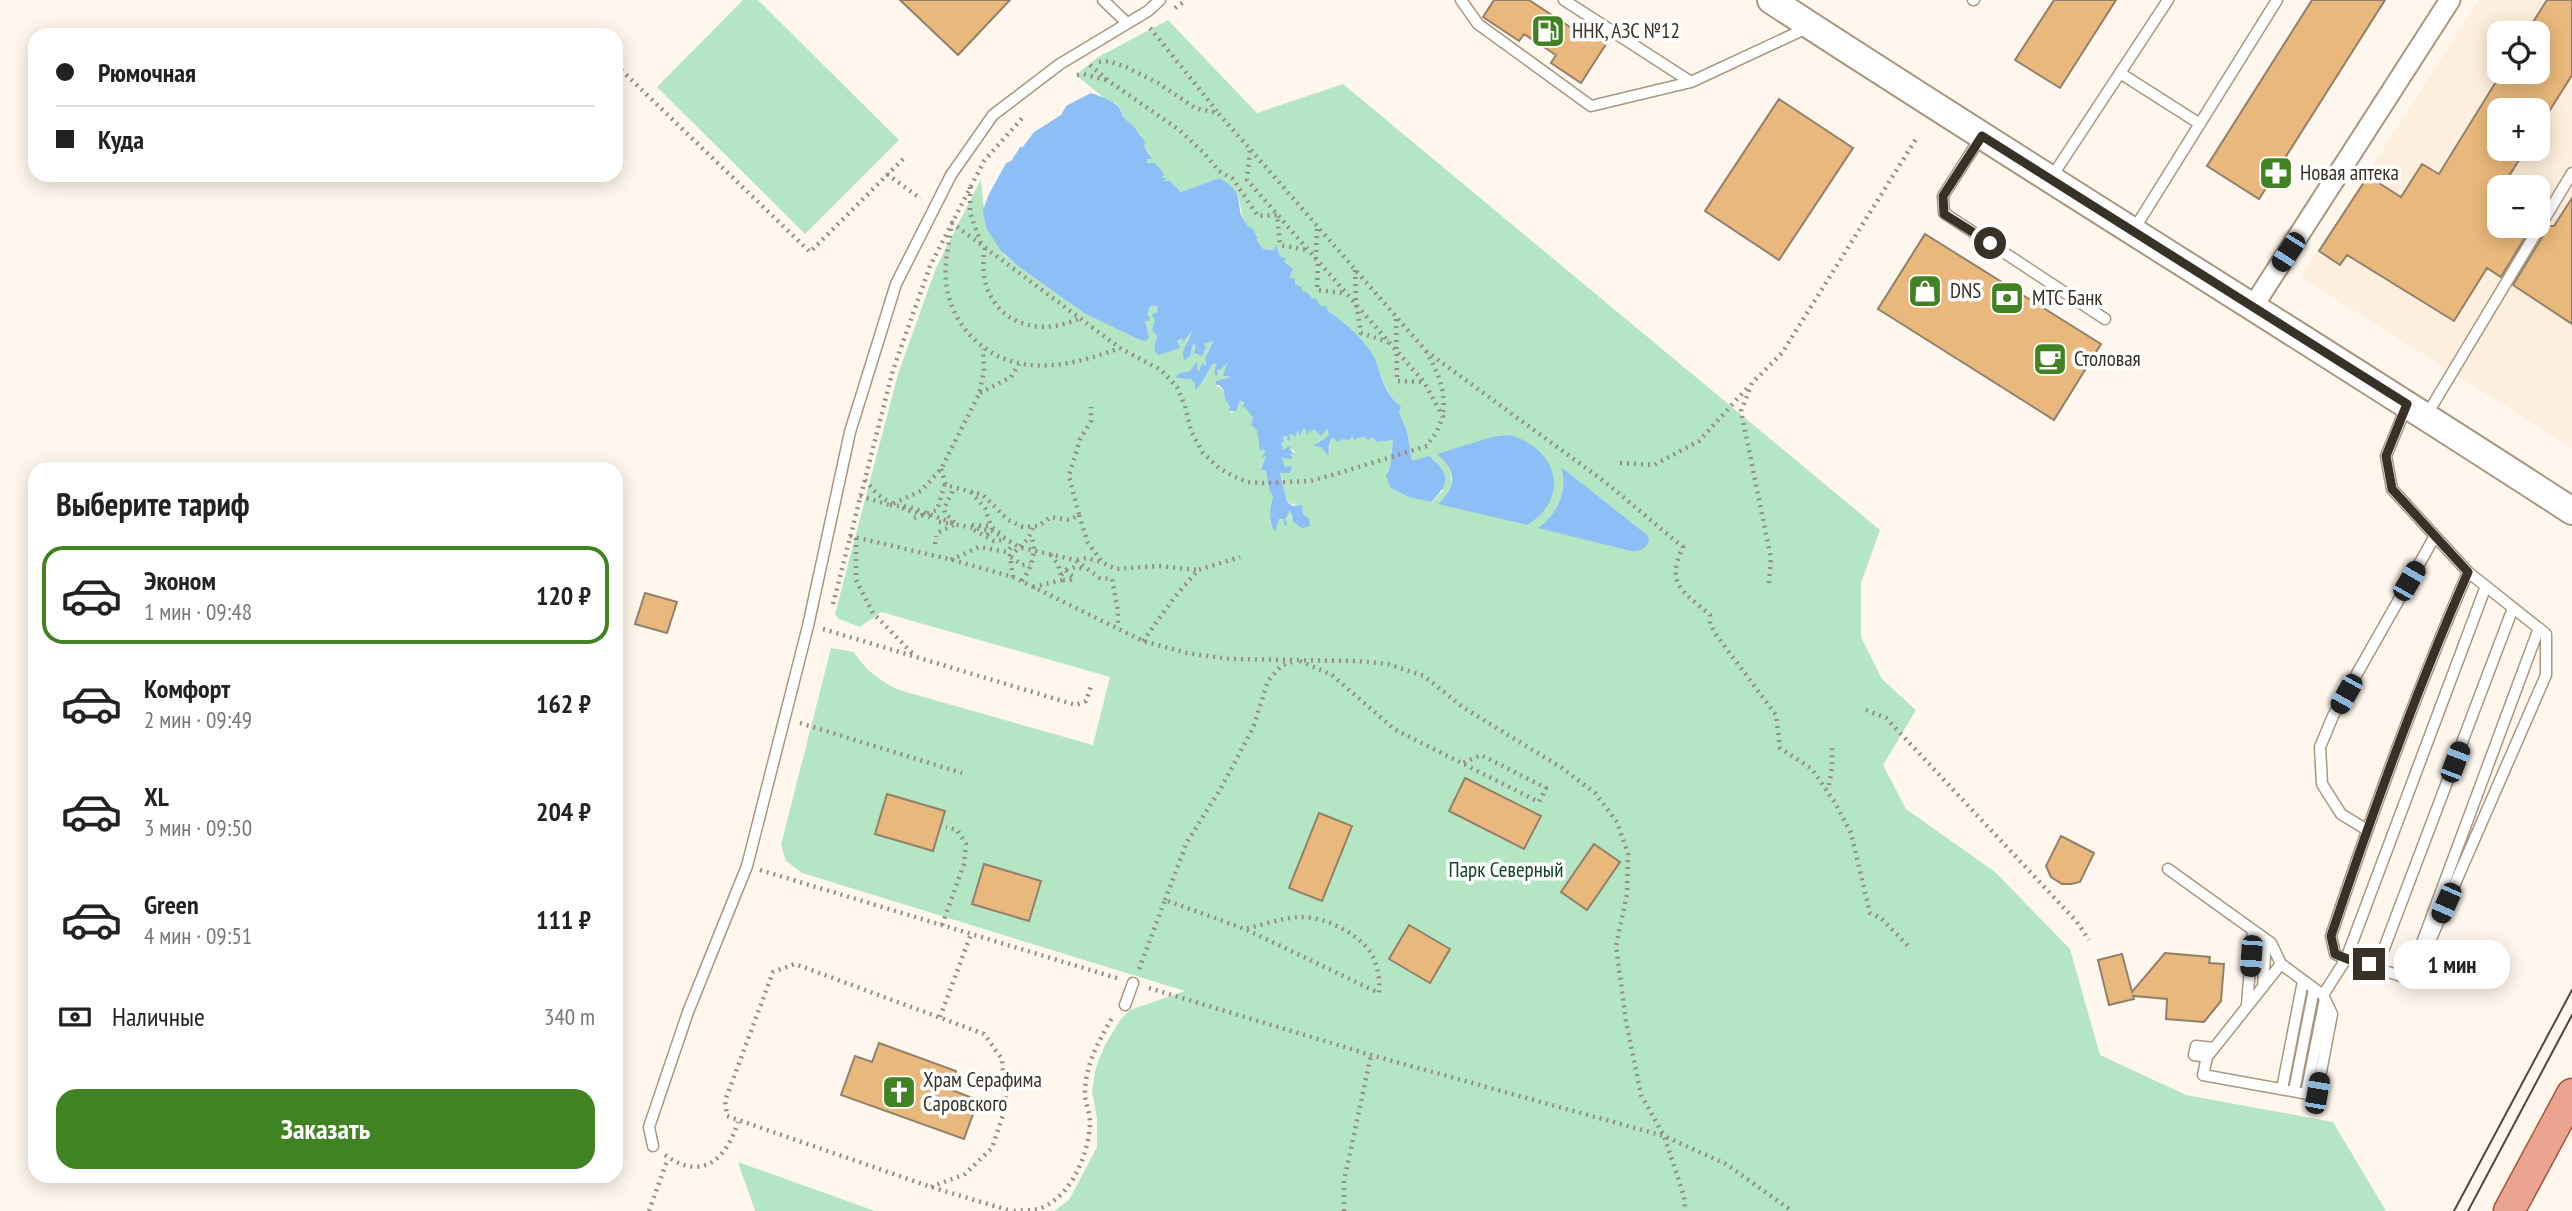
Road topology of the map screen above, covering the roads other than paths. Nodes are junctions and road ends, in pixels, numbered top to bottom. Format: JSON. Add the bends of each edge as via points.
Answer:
{"nodes":[{"id":1,"x":1103,"y":0,"type":"edge"},
{"id":2,"x":1160,"y":0,"type":"edge"},
{"id":3,"x":1461,"y":0,"type":"edge"},
{"id":4,"x":1564,"y":0,"type":"edge"},
{"id":5,"x":1770,"y":0,"type":"edge"},
{"id":6,"x":2168,"y":0,"type":"edge"},
{"id":7,"x":2277,"y":0,"type":"edge"},
{"id":8,"x":2451,"y":0,"type":"edge"},
{"id":9,"x":1127,"y":23,"type":"junction"},
{"id":10,"x":1811,"y":26,"type":"junction"},
{"id":11,"x":2120,"y":73,"type":"junction"},
{"id":12,"x":1691,"y":82,"type":"junction"},
{"id":13,"x":2200,"y":124,"type":"junction"},
{"id":14,"x":1982,"y":136,"type":"junction"},
{"id":15,"x":2572,"y":173,"type":"edge"},
{"id":16,"x":2049,"y":180,"type":"junction"},
{"id":17,"x":2132,"y":233,"type":"junction"},
{"id":18,"x":2252,"y":309,"type":"junction"},
{"id":19,"x":2105,"y":318,"type":"dead end"},
{"id":20,"x":2416,"y":410,"type":"junction"},
{"id":21,"x":2572,"y":511,"type":"edge"},
{"id":22,"x":2435,"y":536,"type":"junction"},
{"id":23,"x":2468,"y":572,"type":"junction"},
{"id":24,"x":2486,"y":586,"type":"junction"},
{"id":25,"x":2513,"y":608,"type":"junction"},
{"id":26,"x":2539,"y":628,"type":"junction"},
{"id":27,"x":2367,"y":830,"type":"junction"},
{"id":28,"x":2168,"y":869,"type":"dead end"},
{"id":29,"x":2253,"y":930,"type":"junction"},
{"id":30,"x":2266,"y":940,"type":"junction"},
{"id":31,"x":2346,"y":959,"type":"junction"},
{"id":32,"x":2278,"y":964,"type":"junction"},
{"id":33,"x":2377,"y":967,"type":"junction"},
{"id":34,"x":2408,"y":978,"type":"junction"},
{"id":35,"x":2303,"y":981,"type":"junction"},
{"id":36,"x":1133,"y":983,"type":"road end"},
{"id":37,"x":2263,"y":987,"type":"junction"},
{"id":38,"x":2320,"y":994,"type":"junction"},
{"id":39,"x":1125,"y":1005,"type":"road end"},
{"id":40,"x":2247,"y":1006,"type":"junction"},
{"id":41,"x":2282,"y":1089,"type":"junction"},
{"id":42,"x":2294,"y":1091,"type":"junction"},
{"id":43,"x":2572,"y":1094,"type":"edge"},
{"id":44,"x":653,"y":1146,"type":"road end"},
{"id":45,"x":2509,"y":1211,"type":"edge"}],
"edges":[{"from":1,"to":9,"type":"lane"},
{"from":2,"to":9,"type":"lane"},
{"from":3,"to":12,"type":"lane","via":[[1478,24],[1591,106]]},
{"from":4,"to":12,"type":"lane"},
{"from":5,"to":10,"type":"main road"},
{"from":6,"to":11,"type":"lane"},
{"from":7,"to":13,"type":"lane"},
{"from":8,"to":18,"type":"street"},
{"from":9,"to":44,"type":"lane","via":[[1060,64],[993,116],[951,175],[896,284],[850,432],[808,626],[747,866],[688,1012],[649,1127]]},
{"from":10,"to":12,"type":"lane"},
{"from":10,"to":14,"type":"main road"},
{"from":11,"to":13,"type":"lane"},
{"from":11,"to":16,"type":"lane"},
{"from":13,"to":17,"type":"lane"},
{"from":14,"to":16,"type":"main road"},
{"from":14,"to":19,"type":"lane","via":[[1943,196],[1944,214]]},
{"from":15,"to":20,"type":"lane"},
{"from":16,"to":17,"type":"main road"},
{"from":17,"to":18,"type":"main road"},
{"from":18,"to":20,"type":"main road"},
{"from":20,"to":21,"type":"main road"},
{"from":20,"to":22,"type":"lane","via":[[2386,456],[2392,489]]},
{"from":22,"to":23,"type":"lane"},
{"from":22,"to":27,"type":"lane","via":[[2320,747],[2322,784],[2341,814]]},
{"from":23,"to":24,"type":"lane"},
{"from":23,"to":27,"type":"lane"},
{"from":24,"to":25,"type":"lane"},
{"from":24,"to":31,"type":"lane"},
{"from":25,"to":26,"type":"lane"},
{"from":25,"to":33,"type":"lane"},
{"from":26,"to":34,"type":"lane"},
{"from":26,"to":34,"type":"lane","via":[[2546,634],[2546,675],[2413,980]]},
{"from":27,"to":31,"type":"lane","via":[[2331,936],[2335,954]]},
{"from":28,"to":29,"type":"lane"},
{"from":29,"to":30,"type":"lane"},
{"from":29,"to":40,"type":"lane"},
{"from":30,"to":32,"type":"lane"},
{"from":30,"to":37,"type":"lane"},
{"from":31,"to":33,"type":"lane"},
{"from":31,"to":38,"type":"lane"},
{"from":32,"to":35,"type":"lane"},
{"from":32,"to":37,"type":"lane"},
{"from":33,"to":34,"type":"lane"},
{"from":35,"to":38,"type":"lane"},
{"from":35,"to":41,"type":"lane"},
{"from":36,"to":39,"type":"lane"},
{"from":37,"to":40,"type":"lane"},
{"from":38,"to":42,"type":"lane"},
{"from":38,"to":42,"type":"lane","via":[[2332,1014],[2317,1093]]},
{"from":40,"to":41,"type":"lane","via":[[2211,1052],[2203,1075]]},
{"from":41,"to":42,"type":"lane"},
{"from":43,"to":45,"type":"main road"}]}
